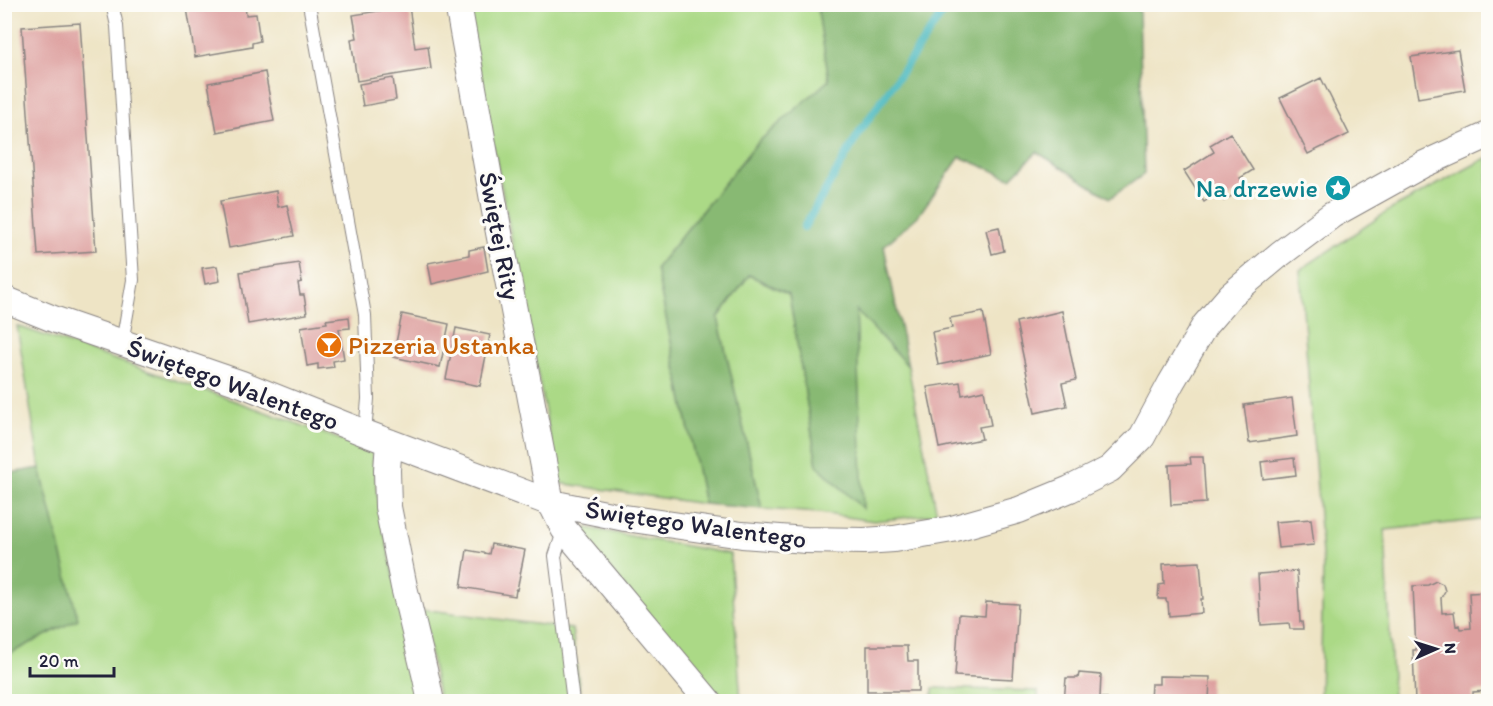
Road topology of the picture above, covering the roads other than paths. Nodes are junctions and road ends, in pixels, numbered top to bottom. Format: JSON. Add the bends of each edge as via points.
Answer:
{"nodes":[{"id":1,"x":112,"y":4,"type":"edge"},
{"id":2,"x":309,"y":4,"type":"edge"},
{"id":3,"x":458,"y":4,"type":"edge"},
{"id":4,"x":1488,"y":135,"type":"edge"},
{"id":5,"x":4,"y":299,"type":"edge"},
{"id":6,"x":122,"y":343,"type":"junction"},
{"id":7,"x":366,"y":433,"type":"junction"},
{"id":8,"x":389,"y":442,"type":"junction"},
{"id":9,"x":551,"y":503,"type":"junction"},
{"id":10,"x":564,"y":529,"type":"junction"},
{"id":11,"x":431,"y":702,"type":"edge"},
{"id":12,"x":573,"y":702,"type":"edge"},
{"id":13,"x":709,"y":702,"type":"edge"}],
"edges":[{"from":1,"to":6,"type":"lane","via":[[117,26],[132,280]]},
{"from":2,"to":7,"type":"lane","via":[[365,315]]},
{"from":3,"to":9,"type":"street","name":"Świętej Rity"},
{"from":4,"to":9,"type":"street","name":"Świętego Walentego","via":[[1422,165],[1332,215],[1280,254],[1231,295],[1204,325],[1142,437],[1110,469],[1019,510],[952,529],[864,541],[742,535]]},
{"from":5,"to":6,"type":"street","name":"Świętego Walentego"},
{"from":6,"to":7,"type":"street","name":"Świętego Walentego","via":[[242,384]]},
{"from":7,"to":8,"type":"street","name":"Świętego Walentego"},
{"from":8,"to":9,"type":"street","name":"Świętego Walentego"},
{"from":8,"to":11,"type":"street","via":[[388,507]]},
{"from":9,"to":10,"type":"street","name":"Świętej Rity"},
{"from":10,"to":12,"type":"lane","via":[[555,556]]},
{"from":10,"to":13,"type":"street","name":"Świętej Rity"}]}
